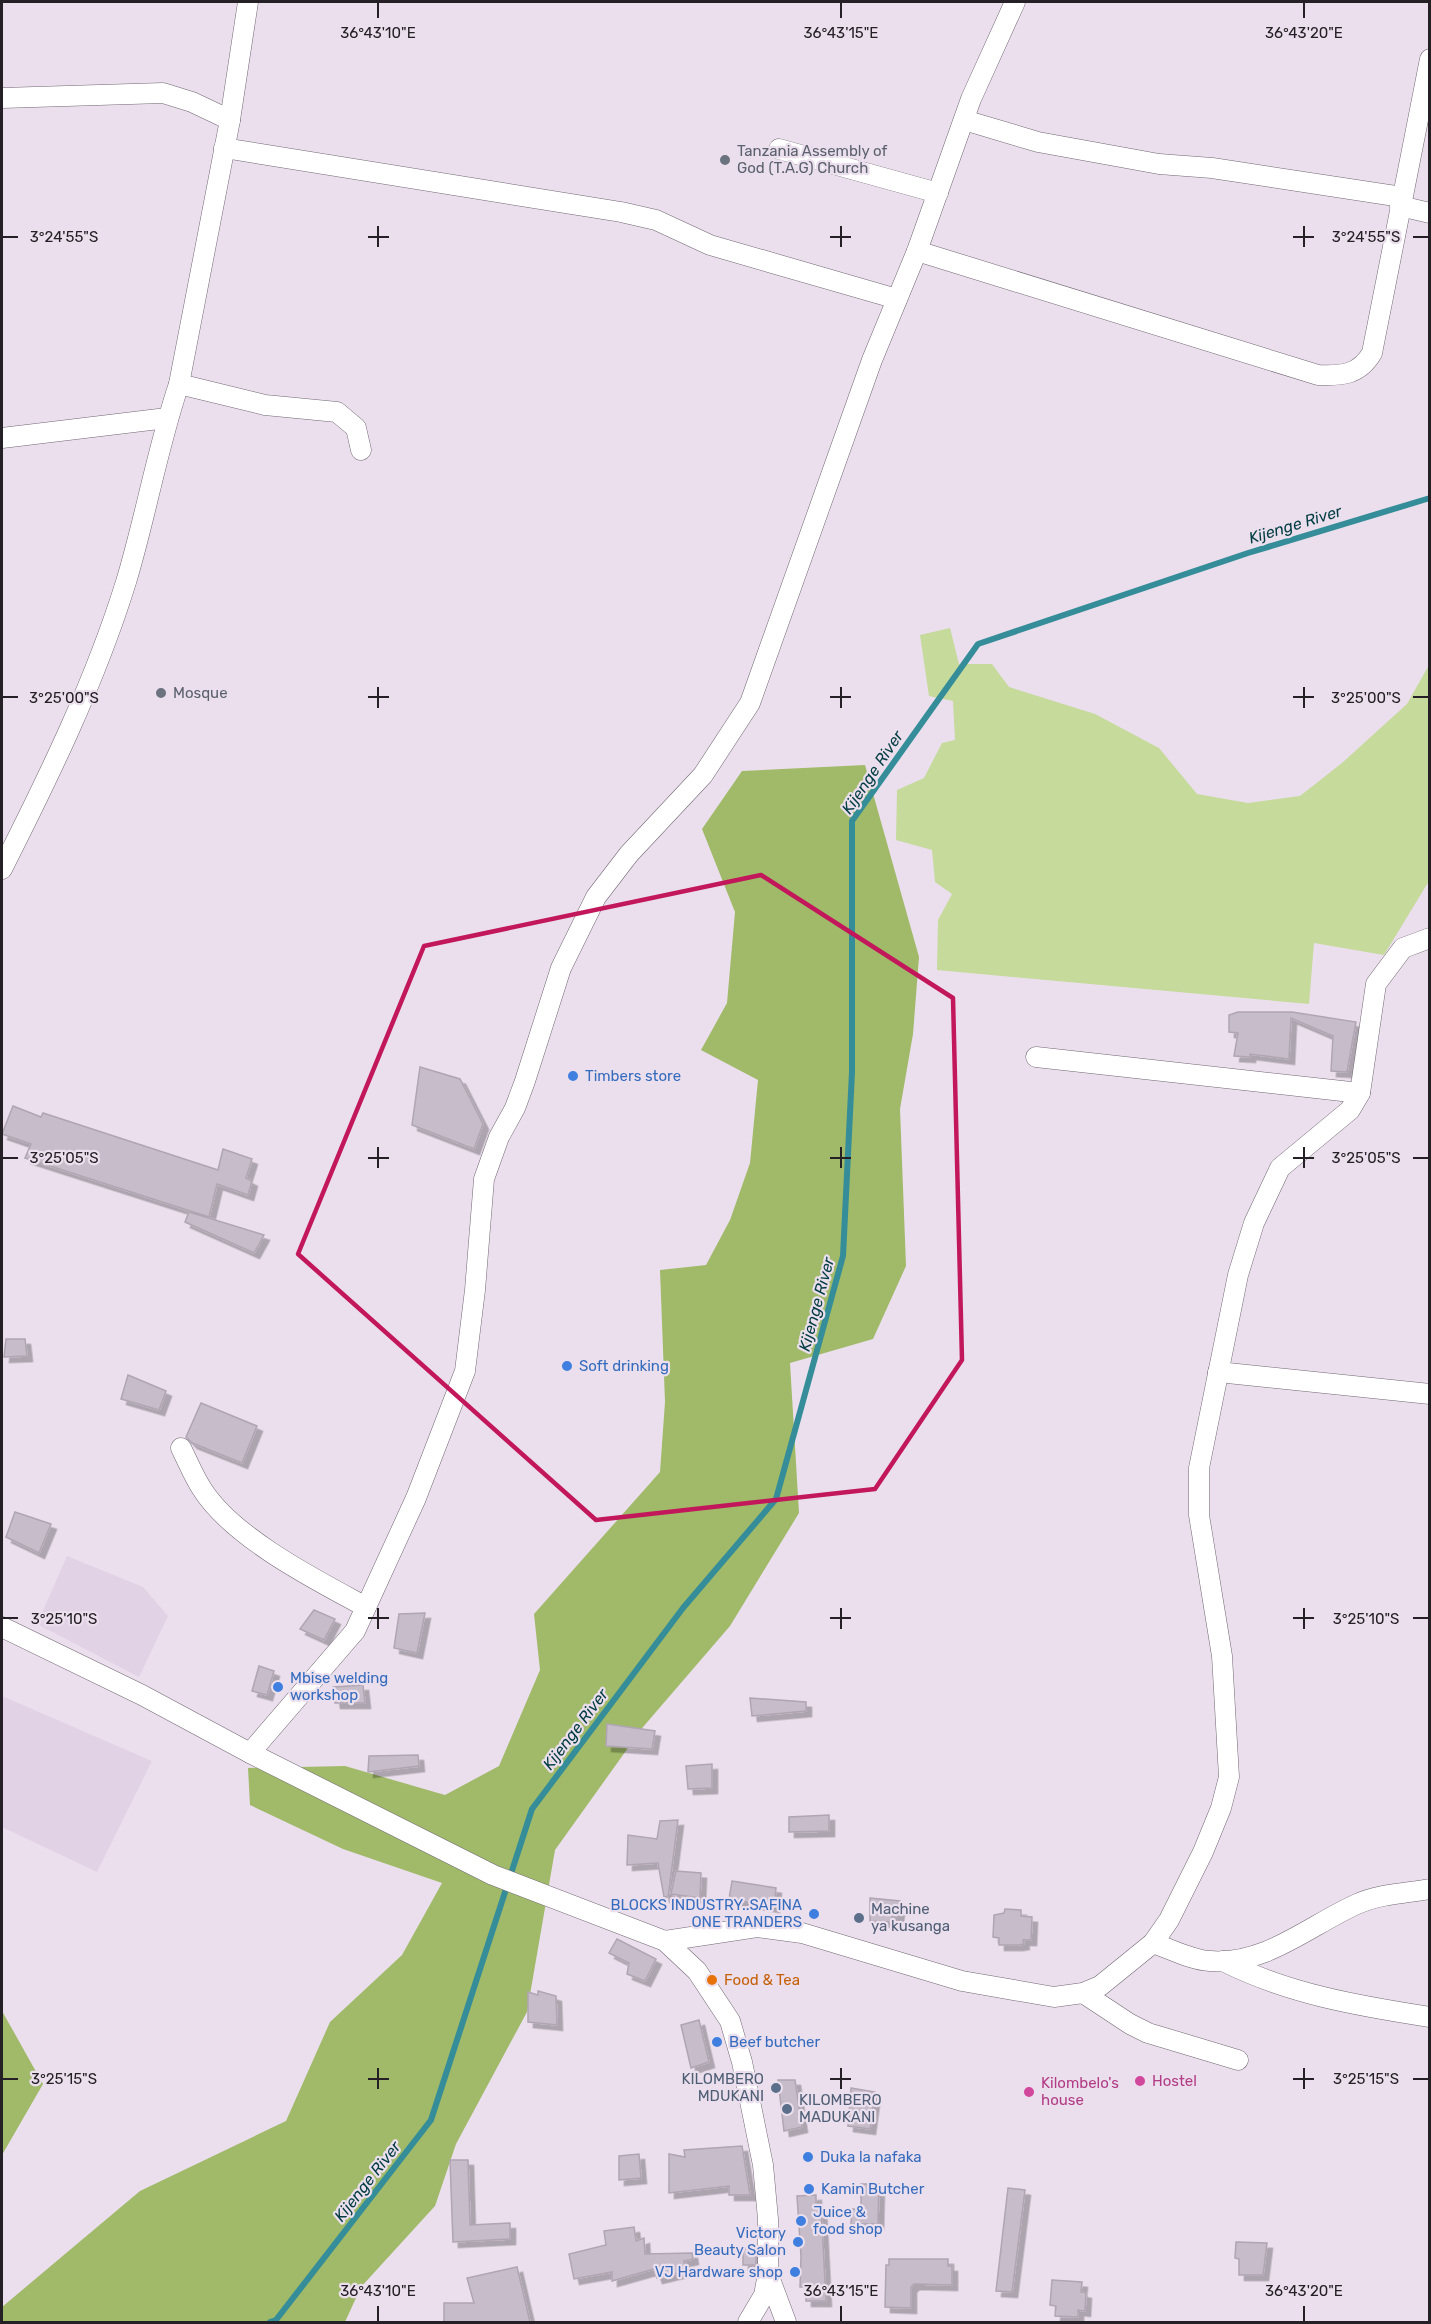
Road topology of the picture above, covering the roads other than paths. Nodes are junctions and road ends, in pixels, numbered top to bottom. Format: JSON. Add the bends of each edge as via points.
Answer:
{"nodes":[{"id":1,"x":248,"y":2,"type":"edge"},
{"id":2,"x":1015,"y":2,"type":"edge"},
{"id":3,"x":1430,"y":58,"type":"edge"},
{"id":4,"x":2,"y":98,"type":"edge"},
{"id":5,"x":230,"y":120,"type":"junction"},
{"id":6,"x":964,"y":120,"type":"junction"},
{"id":7,"x":224,"y":148,"type":"junction"},
{"id":8,"x":779,"y":149,"type":"dead end"},
{"id":9,"x":938,"y":193,"type":"junction"},
{"id":10,"x":1401,"y":202,"type":"junction"},
{"id":11,"x":1430,"y":213,"type":"edge"},
{"id":12,"x":917,"y":251,"type":"junction"},
{"id":13,"x":897,"y":299,"type":"junction"},
{"id":14,"x":179,"y":384,"type":"junction"},
{"id":15,"x":167,"y":418,"type":"junction"},
{"id":16,"x":2,"y":438,"type":"edge"},
{"id":17,"x":361,"y":450,"type":"dead end"},
{"id":18,"x":2,"y":869,"type":"edge"},
{"id":19,"x":1430,"y":938,"type":"edge"},
{"id":20,"x":1036,"y":1057,"type":"dead end"},
{"id":21,"x":1360,"y":1093,"type":"junction"},
{"id":22,"x":1218,"y":1372,"type":"junction"},
{"id":23,"x":1430,"y":1394,"type":"edge"},
{"id":24,"x":181,"y":1448,"type":"dead end"},
{"id":25,"x":366,"y":1607,"type":"junction"},
{"id":26,"x":2,"y":1627,"type":"edge"},
{"id":27,"x":250,"y":1753,"type":"junction"},
{"id":28,"x":1430,"y":1889,"type":"edge"},
{"id":29,"x":665,"y":1941,"type":"junction"},
{"id":30,"x":1153,"y":1943,"type":"junction"},
{"id":31,"x":1223,"y":1962,"type":"junction"},
{"id":32,"x":1083,"y":1993,"type":"junction"},
{"id":33,"x":1430,"y":2017,"type":"edge"},
{"id":34,"x":1238,"y":2060,"type":"dead end"},
{"id":35,"x":768,"y":2274,"type":"junction"},
{"id":36,"x":748,"y":2322,"type":"edge"},
{"id":37,"x":786,"y":2322,"type":"edge"}],
"edges":[{"from":1,"to":5,"type":"street"},
{"from":2,"to":6,"type":"street"},
{"from":3,"to":10,"type":"street"},
{"from":4,"to":5,"type":"street","via":[[163,93]]},
{"from":5,"to":7,"type":"street"},
{"from":6,"to":9,"type":"street"},
{"from":6,"to":10,"type":"street","via":[[1038,142]]},
{"from":7,"to":13,"type":"street","via":[[621,212],[656,220],[710,245]]},
{"from":7,"to":14,"type":"street"},
{"from":8,"to":9,"type":"street"},
{"from":9,"to":12,"type":"street"},
{"from":10,"to":11,"type":"street"},
{"from":10,"to":12,"type":"street","via":[[1372,353],[1355,372],[1339,376],[1318,375]]},
{"from":12,"to":13,"type":"street"},
{"from":13,"to":25,"type":"street","via":[[750,703],[704,775],[629,854],[597,897],[561,968],[525,1081],[484,1179],[472,1324],[461,1384],[416,1498]]},
{"from":14,"to":15,"type":"street"},
{"from":14,"to":17,"type":"street","via":[[265,405],[337,412],[356,428]]},
{"from":15,"to":16,"type":"street"},
{"from":15,"to":18,"type":"street","via":[[127,580],[95,674]]},
{"from":19,"to":21,"type":"street","via":[[1403,948],[1376,984]]},
{"from":20,"to":21,"type":"street"},
{"from":21,"to":22,"type":"street","via":[[1350,1110],[1280,1168],[1265,1194],[1238,1275]]},
{"from":22,"to":23,"type":"street"},
{"from":22,"to":30,"type":"street","via":[[1199,1468],[1199,1515],[1222,1656],[1229,1777],[1203,1852]]},
{"from":24,"to":25,"type":"street","via":[[203,1490],[221,1511],[274,1555]]},
{"from":25,"to":27,"type":"street","via":[[342,1648]]},
{"from":26,"to":27,"type":"street"},
{"from":27,"to":29,"type":"street","via":[[493,1875]]},
{"from":28,"to":31,"type":"street","via":[[1360,1902],[1297,1937],[1251,1957]]},
{"from":29,"to":32,"type":"street","via":[[757,1927],[802,1933],[962,1981],[1016,1992],[1054,1997]]},
{"from":29,"to":35,"type":"street","via":[[698,1971],[730,2022],[764,2165]]},
{"from":30,"to":31,"type":"street","via":[[1193,1958]]},
{"from":30,"to":32,"type":"street","via":[[1117,1975]]},
{"from":31,"to":33,"type":"street","via":[[1288,1988],[1363,2007]]},
{"from":32,"to":34,"type":"street","via":[[1148,2033]]},
{"from":35,"to":36,"type":"street","via":[[764,2295]]},
{"from":35,"to":37,"type":"street"}]}
